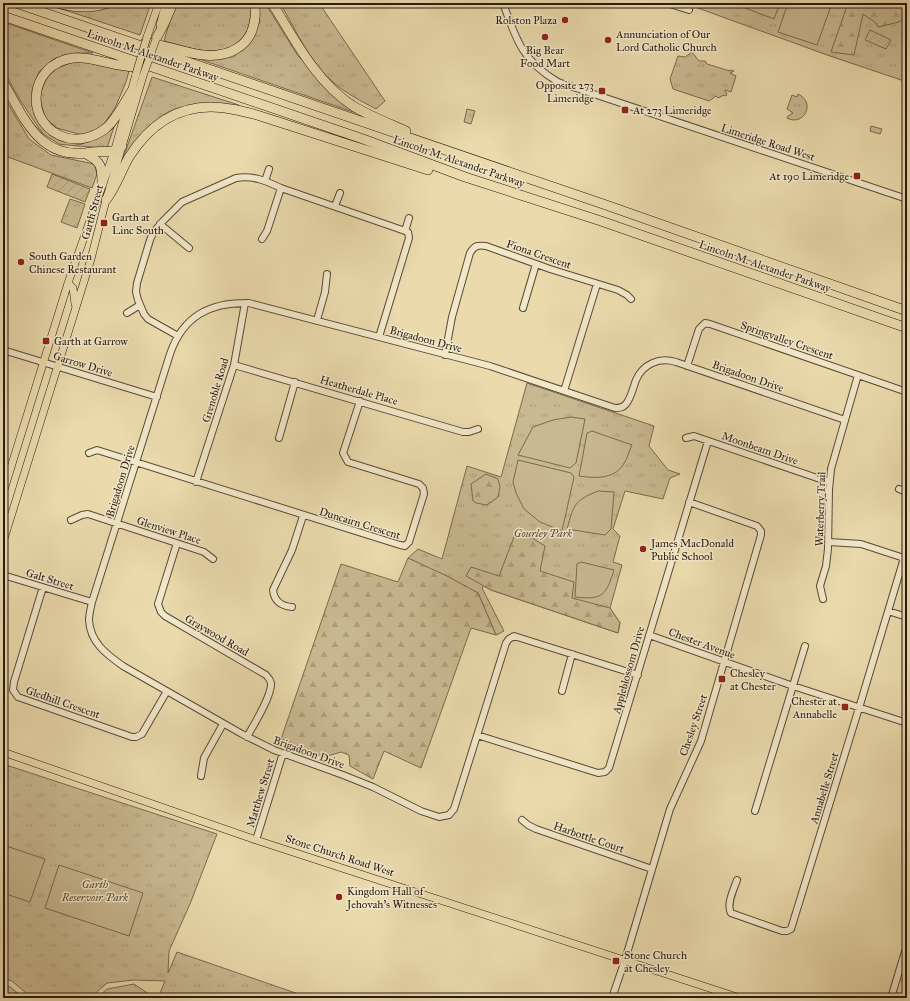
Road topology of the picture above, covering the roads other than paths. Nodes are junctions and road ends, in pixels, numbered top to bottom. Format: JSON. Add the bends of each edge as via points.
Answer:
{"nodes":[{"id":1,"x":16,"y":3,"type":"edge"},
{"id":2,"x":56,"y":3,"type":"edge"},
{"id":3,"x":108,"y":3,"type":"edge"},
{"id":4,"x":159,"y":3,"type":"edge"},
{"id":5,"x":166,"y":3,"type":"edge"},
{"id":6,"x":173,"y":3,"type":"edge"},
{"id":7,"x":254,"y":3,"type":"edge"},
{"id":8,"x":272,"y":3,"type":"edge"},
{"id":9,"x":503,"y":3,"type":"edge"},
{"id":10,"x":667,"y":3,"type":"edge"},
{"id":11,"x":689,"y":10,"type":"dead end"},
{"id":12,"x":3,"y":16,"type":"edge"},
{"id":13,"x":152,"y":38,"type":"junction"},
{"id":14,"x":131,"y":43,"type":"junction"},
{"id":15,"x":160,"y":71,"type":"junction"},
{"id":16,"x":3,"y":82,"type":"edge"},
{"id":17,"x":131,"y":92,"type":"junction"},
{"id":18,"x":425,"y":143,"type":"junction"},
{"id":19,"x":118,"y":149,"type":"junction"},
{"id":20,"x":86,"y":154,"type":"junction"},
{"id":21,"x":269,"y":169,"type":"dead end"},
{"id":22,"x":465,"y":177,"type":"junction"},
{"id":23,"x":265,"y":180,"type":"junction"},
{"id":24,"x":102,"y":184,"type":"junction"},
{"id":25,"x":281,"y":188,"type":"junction"},
{"id":26,"x":340,"y":193,"type":"dead end"},
{"id":27,"x":907,"y":199,"type":"edge"},
{"id":28,"x":106,"y":200,"type":"junction"},
{"id":29,"x":335,"y":206,"type":"junction"},
{"id":30,"x":409,"y":218,"type":"dead end"},
{"id":31,"x":3,"y":223,"type":"edge"},
{"id":32,"x":160,"y":224,"type":"junction"},
{"id":33,"x":3,"y":230,"type":"edge"},
{"id":34,"x":405,"y":230,"type":"junction"},
{"id":35,"x":262,"y":239,"type":"dead end"},
{"id":36,"x":189,"y":248,"type":"dead end"},
{"id":37,"x":536,"y":264,"type":"junction"},
{"id":38,"x":327,"y":274,"type":"dead end"},
{"id":39,"x":68,"y":283,"type":"junction"},
{"id":40,"x":597,"y":284,"type":"junction"},
{"id":41,"x":631,"y":299,"type":"dead end"},
{"id":42,"x":245,"y":302,"type":"junction"},
{"id":43,"x":140,"y":305,"type":"junction"},
{"id":44,"x":522,"y":308,"type":"dead end"},
{"id":45,"x":75,"y":311,"type":"junction"},
{"id":46,"x":907,"y":311,"type":"edge"},
{"id":47,"x":128,"y":313,"type":"dead end"},
{"id":48,"x":317,"y":320,"type":"junction"},
{"id":49,"x":907,"y":328,"type":"edge"},
{"id":50,"x":178,"y":336,"type":"junction"},
{"id":51,"x":379,"y":337,"type":"junction"},
{"id":52,"x":3,"y":350,"type":"edge"},
{"id":53,"x":446,"y":355,"type":"junction"},
{"id":54,"x":44,"y":363,"type":"junction"},
{"id":55,"x":234,"y":365,"type":"junction"},
{"id":56,"x":687,"y":366,"type":"junction"},
{"id":57,"x":57,"y":367,"type":"junction"},
{"id":58,"x":858,"y":375,"type":"junction"},
{"id":59,"x":295,"y":382,"type":"junction"},
{"id":60,"x":564,"y":391,"type":"junction"},
{"id":61,"x":907,"y":392,"type":"edge"},
{"id":62,"x":157,"y":397,"type":"junction"},
{"id":63,"x":360,"y":401,"type":"junction"},
{"id":64,"x":845,"y":420,"type":"junction"},
{"id":65,"x":478,"y":429,"type":"dead end"},
{"id":66,"x":279,"y":438,"type":"dead end"},
{"id":67,"x":686,"y":438,"type":"dead end"},
{"id":68,"x":708,"y":441,"type":"junction"},
{"id":69,"x":89,"y":453,"type":"dead end"},
{"id":70,"x":136,"y":463,"type":"junction"},
{"id":71,"x":196,"y":482,"type":"junction"},
{"id":72,"x":829,"y":482,"type":"junction"},
{"id":73,"x":899,"y":489,"type":"dead end"},
{"id":74,"x":3,"y":492,"type":"edge"},
{"id":75,"x":907,"y":492,"type":"edge"},
{"id":76,"x":689,"y":502,"type":"junction"},
{"id":77,"x":303,"y":516,"type":"junction"},
{"id":78,"x":71,"y":520,"type":"dead end"},
{"id":79,"x":117,"y":524,"type":"junction"},
{"id":80,"x":3,"y":542,"type":"edge"},
{"id":81,"x":829,"y":542,"type":"junction"},
{"id":82,"x":177,"y":543,"type":"junction"},
{"id":83,"x":905,"y":558,"type":"edge"},
{"id":84,"x":213,"y":559,"type":"dead end"},
{"id":85,"x":3,"y":575,"type":"edge"},
{"id":86,"x":44,"y":587,"type":"junction"},
{"id":87,"x":823,"y":599,"type":"dead end"},
{"id":88,"x":92,"y":602,"type":"junction"},
{"id":89,"x":292,"y":607,"type":"dead end"},
{"id":90,"x":888,"y":611,"type":"junction"},
{"id":91,"x":907,"y":617,"type":"edge"},
{"id":92,"x":649,"y":635,"type":"junction"},
{"id":93,"x":805,"y":646,"type":"dead end"},
{"id":94,"x":572,"y":654,"type":"junction"},
{"id":95,"x":724,"y":662,"type":"junction"},
{"id":96,"x":638,"y":675,"type":"junction"},
{"id":97,"x":794,"y":686,"type":"junction"},
{"id":98,"x":167,"y":691,"type":"junction"},
{"id":99,"x":562,"y":691,"type":"dead end"},
{"id":100,"x":859,"y":708,"type":"junction"},
{"id":101,"x":907,"y":723,"type":"edge"},
{"id":102,"x":223,"y":724,"type":"junction"},
{"id":103,"x":477,"y":735,"type":"junction"},
{"id":104,"x":246,"y":737,"type":"junction"},
{"id":105,"x":3,"y":752,"type":"edge"},
{"id":106,"x":283,"y":753,"type":"junction"},
{"id":107,"x":201,"y":776,"type":"dead end"},
{"id":108,"x":755,"y":811,"type":"dead end"},
{"id":109,"x":522,"y":820,"type":"dead end"},
{"id":110,"x":256,"y":840,"type":"junction"},
{"id":111,"x":652,"y":869,"type":"junction"},
{"id":112,"x":737,"y":880,"type":"dead end"},
{"id":113,"x":907,"y":944,"type":"edge"},
{"id":114,"x":625,"y":960,"type":"junction"},
{"id":115,"x":612,"y":998,"type":"edge"},
{"id":116,"x":740,"y":998,"type":"edge"},
{"id":117,"x":891,"y":998,"type":"edge"}],
"edges":[{"from":1,"to":14,"type":"highway","name":"Lincoln M. Alexander Parkway"},
{"from":2,"to":3,"type":"highway","via":[[85,7]]},
{"from":4,"to":13,"type":"main road","name":"Garth Street"},
{"from":5,"to":13,"type":"main road","name":"Garth Street"},
{"from":6,"to":13,"type":"highway"},
{"from":7,"to":14,"type":"highway","via":[[255,23],[250,36],[243,45],[232,52],[202,55],[149,44]]},
{"from":8,"to":18,"type":"highway","via":[[305,57],[333,90],[352,105],[420,137]]},
{"from":9,"to":27,"type":"street","name":"Limeridge Road West","via":[[521,49],[534,65],[558,82]]},
{"from":10,"to":11,"type":"street"},
{"from":12,"to":15,"type":"highway","name":"Lincoln M. Alexander Parkway"},
{"from":13,"to":17,"type":"main road","name":"Garth Street","bridge":true},
{"from":13,"to":19,"type":"main road","name":"Garth Street","bridge":true,"via":[[143,76]]},
{"from":14,"to":18,"type":"highway","name":"Lincoln M. Alexander Parkway"},
{"from":15,"to":17,"type":"highway","via":[[91,59],[62,60],[43,74],[37,86],[36,100],[42,119],[51,131],[73,139],[84,139],[105,129]]},
{"from":15,"to":22,"type":"highway","name":"Lincoln M. Alexander Parkway","via":[[363,139]]},
{"from":16,"to":20,"type":"highway","via":[[36,136],[44,143],[61,152]]},
{"from":17,"to":19,"type":"main road","name":"Garth Street"},
{"from":18,"to":46,"type":"highway","name":"Lincoln M. Alexander Parkway"},
{"from":19,"to":20,"type":"highway"},
{"from":19,"to":24,"type":"main road","name":"Garth Street"},
{"from":19,"to":28,"type":"main road","name":"Garth Street"},
{"from":20,"to":24,"type":"highway","via":[[100,164]]},
{"from":21,"to":23,"type":"street"},
{"from":22,"to":28,"type":"highway","via":[[443,174],[257,115],[231,109],[195,108],[154,126],[128,159]]},
{"from":22,"to":49,"type":"highway","name":"Lincoln M. Alexander Parkway","via":[[601,221]]},
{"from":23,"to":25,"type":"street"},
{"from":23,"to":32,"type":"street","via":[[245,176],[236,178],[182,202]]},
{"from":24,"to":39,"type":"main road","name":"Garth Street"},
{"from":25,"to":29,"type":"street"},
{"from":25,"to":35,"type":"street"},
{"from":26,"to":29,"type":"street"},
{"from":28,"to":45,"type":"main road","name":"Garth Street"},
{"from":29,"to":34,"type":"street"},
{"from":30,"to":34,"type":"street"},
{"from":31,"to":33,"type":"street"},
{"from":32,"to":36,"type":"street"},
{"from":32,"to":43,"type":"street","via":[[150,240],[137,283],[136,292]]},
{"from":34,"to":51,"type":"street","via":[[409,238]]},
{"from":37,"to":40,"type":"street","name":"Fiona Crescent"},
{"from":37,"to":44,"type":"street"},
{"from":37,"to":53,"type":"street","name":"Fiona Crescent","via":[[486,246],[474,246],[452,317]]},
{"from":38,"to":48,"type":"street"},
{"from":39,"to":45,"type":"main road","via":[[75,293]]},
{"from":39,"to":54,"type":"main road","name":"Garth Street"},
{"from":40,"to":41,"type":"street","name":"Fiona Crescent","via":[[622,292]]},
{"from":40,"to":60,"type":"street"},
{"from":42,"to":48,"type":"street","name":"Brigadoon Drive"},
{"from":42,"to":50,"type":"street","name":"Brigadoon Drive","via":[[227,303],[195,315]]},
{"from":42,"to":55,"type":"street","name":"Grenoble Road"},
{"from":43,"to":47,"type":"street"},
{"from":43,"to":50,"type":"street","via":[[148,319]]},
{"from":45,"to":57,"type":"main road","name":"Garth Street"},
{"from":48,"to":51,"type":"street","name":"Brigadoon Drive"},
{"from":50,"to":62,"type":"street","name":"Brigadoon Drive"},
{"from":51,"to":53,"type":"street","name":"Brigadoon Drive"},
{"from":52,"to":54,"type":"street","name":"Garrow Drive"},
{"from":53,"to":60,"type":"street","name":"Brigadoon Drive","via":[[490,366]]},
{"from":54,"to":57,"type":"street","name":"Garrow Drive"},
{"from":54,"to":74,"type":"main road","name":"Garth Street"},
{"from":55,"to":59,"type":"street","name":"Heatherdale Place"},
{"from":55,"to":71,"type":"street","name":"Grenoble Road"},
{"from":56,"to":58,"type":"street","name":"Springvalley Crescent","via":[[699,329],[705,323]]},
{"from":56,"to":60,"type":"street","name":"Brigadoon Drive","via":[[666,360],[648,366],[638,377],[626,404],[619,408]]},
{"from":56,"to":64,"type":"street","name":"Brigadoon Drive"},
{"from":57,"to":62,"type":"street","name":"Garrow Drive"},
{"from":57,"to":80,"type":"main road","name":"Garth Street"},
{"from":58,"to":61,"type":"street","name":"Springvalley Crescent"},
{"from":58,"to":64,"type":"street","name":"Waterberry Trail"},
{"from":59,"to":63,"type":"street","name":"Heatherdale Place"},
{"from":59,"to":66,"type":"street"},
{"from":62,"to":70,"type":"street","name":"Brigadoon Drive"},
{"from":63,"to":65,"type":"street","name":"Heatherdale Place","via":[[463,432]]},
{"from":63,"to":77,"type":"street","name":"Duncairn Crescent","via":[[343,453],[344,457],[348,462],[419,484],[423,488],[424,494],[409,542],[405,546],[400,545]]},
{"from":64,"to":72,"type":"street","name":"Waterberry Trail"},
{"from":67,"to":68,"type":"street","name":"Moonbeam Drive","via":[[694,436]]},
{"from":68,"to":72,"type":"street","name":"Moonbeam Drive"},
{"from":68,"to":76,"type":"street","name":"Appleblossom Drive"},
{"from":69,"to":70,"type":"street","name":"Duncairn Crescent","via":[[97,450]]},
{"from":70,"to":71,"type":"street","name":"Duncairn Crescent"},
{"from":70,"to":79,"type":"street","name":"Brigadoon Drive"},
{"from":71,"to":77,"type":"street","name":"Duncairn Crescent"},
{"from":72,"to":81,"type":"street","name":"Waterberry Trail"},
{"from":73,"to":75,"type":"street"},
{"from":76,"to":92,"type":"street","name":"Appleblossom Drive"},
{"from":76,"to":95,"type":"street","name":"Chesley Street","via":[[757,526],[762,535]]},
{"from":77,"to":89,"type":"street","via":[[292,550],[273,590],[276,601]]},
{"from":78,"to":79,"type":"street","name":"Glenview Place","via":[[88,514]]},
{"from":79,"to":82,"type":"street","name":"Glenview Place"},
{"from":79,"to":88,"type":"street","name":"Brigadoon Drive"},
{"from":81,"to":83,"type":"street","via":[[861,544]]},
{"from":81,"to":87,"type":"street","name":"Waterberry Trail","via":[[820,586]]},
{"from":82,"to":84,"type":"street","name":"Glenview Place","via":[[204,552]]},
{"from":82,"to":104,"type":"street","name":"Graywood Road","via":[[158,604],[161,612],[266,675],[270,680],[271,686],[262,709]]},
{"from":83,"to":90,"type":"street","name":"Annabelle Street"},
{"from":85,"to":86,"type":"street","name":"Galt Street"},
{"from":86,"to":88,"type":"street","name":"Galt Street"},
{"from":86,"to":98,"type":"street","name":"Gledhill Crescent","via":[[14,682],[13,690],[18,697],[136,737],[142,734]]},
{"from":88,"to":98,"type":"street","name":"Brigadoon Drive","via":[[89,619],[93,638],[99,646],[123,666]]},
{"from":90,"to":91,"type":"street"},
{"from":90,"to":100,"type":"street","name":"Annabelle Street"},
{"from":92,"to":95,"type":"street","name":"Chester Avenue"},
{"from":92,"to":96,"type":"street","name":"Appleblossom Drive"},
{"from":93,"to":97,"type":"street"},
{"from":94,"to":96,"type":"street","name":"Brigadoon Drive"},
{"from":94,"to":99,"type":"street"},
{"from":94,"to":103,"type":"street","name":"Brigadoon Drive","via":[[514,636],[509,639]]},
{"from":95,"to":97,"type":"street","name":"Chester Avenue"},
{"from":95,"to":111,"type":"street","name":"Chesley Street","via":[[701,740],[670,809]]},
{"from":96,"to":103,"type":"street","name":"Appleblossom Drive","via":[[610,765],[605,772],[598,773]]},
{"from":97,"to":100,"type":"street","name":"Chester Avenue"},
{"from":97,"to":108,"type":"street"},
{"from":98,"to":102,"type":"street","name":"Brigadoon Drive"},
{"from":100,"to":101,"type":"street","name":"Chester Avenue"},
{"from":100,"to":112,"type":"street","name":"Annabelle Street","via":[[791,929],[782,931],[731,912],[729,904]]},
{"from":102,"to":104,"type":"street","name":"Brigadoon Drive"},
{"from":102,"to":107,"type":"street","via":[[204,758]]},
{"from":103,"to":106,"type":"street","name":"Brigadoon Drive","via":[[454,809],[449,815],[439,817],[411,807],[343,775]]},
{"from":104,"to":106,"type":"street","name":"Brigadoon Drive"},
{"from":105,"to":110,"type":"main road","name":"Stone Church Road West"},
{"from":106,"to":110,"type":"street","name":"Matthew Street"},
{"from":109,"to":111,"type":"street","name":"Harbottle Court","via":[[536,829]]},
{"from":110,"to":114,"type":"main road","name":"Stone Church Road West"},
{"from":111,"to":114,"type":"street","name":"Chesley Street"},
{"from":113,"to":117,"type":"street"},
{"from":114,"to":115,"type":"street","name":"Chesley Street"},
{"from":114,"to":116,"type":"main road","name":"Stone Church Road West"}]}
